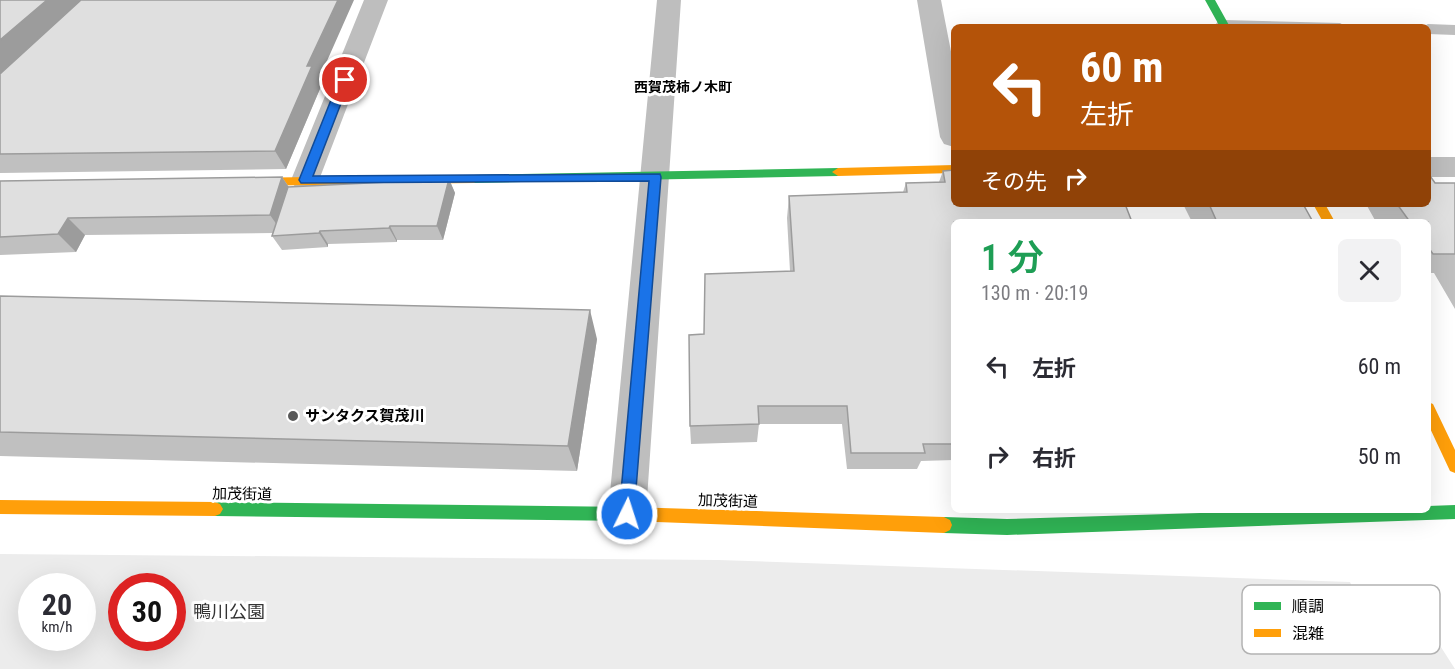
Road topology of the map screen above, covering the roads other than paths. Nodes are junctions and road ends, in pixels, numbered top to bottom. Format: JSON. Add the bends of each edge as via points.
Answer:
{"nodes":[{"id":1,"x":376,"y":0,"type":"edge"},
{"id":2,"x":669,"y":0,"type":"edge"},
{"id":3,"x":929,"y":0,"type":"edge"},
{"id":4,"x":1210,"y":0,"type":"edge"},
{"id":5,"x":1223,"y":24,"type":"edge"},
{"id":6,"x":1431,"y":29,"type":"edge"},
{"id":7,"x":1455,"y":30,"type":"edge"},
{"id":8,"x":951,"y":121,"type":"edge"},
{"id":9,"x":1431,"y":167,"type":"edge"},
{"id":10,"x":1455,"y":167,"type":"edge"},
{"id":11,"x":951,"y":169,"type":"edge"},
{"id":12,"x":655,"y":177,"type":"junction"},
{"id":13,"x":305,"y":180,"type":"junction"},
{"id":14,"x":223,"y":182,"type":"edge"},
{"id":15,"x":1431,"y":414,"type":"edge"},
{"id":16,"x":1455,"y":466,"type":"edge"},
{"id":17,"x":0,"y":507,"type":"edge"},
{"id":18,"x":1455,"y":512,"type":"edge"},
{"id":19,"x":1425,"y":513,"type":"edge"},
{"id":20,"x":1431,"y":513,"type":"edge"},
{"id":21,"x":627,"y":514,"type":"junction"}],
"edges":[{"from":1,"to":13,"type":"street"},
{"from":2,"to":12,"type":"street"},
{"from":3,"to":8,"type":"street"},
{"from":4,"to":5,"type":"main road"},
{"from":6,"to":7,"type":"lane"},
{"from":9,"to":10,"type":"street"},
{"from":11,"to":12,"type":"main road"},
{"from":12,"to":13,"type":"main road"},
{"from":12,"to":21,"type":"street"},
{"from":13,"to":14,"type":"main road"},
{"from":15,"to":16,"type":"main road"},
{"from":17,"to":21,"type":"main road","name":"加茂街道"},
{"from":18,"to":20,"type":"main road","name":"加茂街道"},
{"from":19,"to":21,"type":"main road","name":"加茂街道","via":[[1007,527]]}]}
